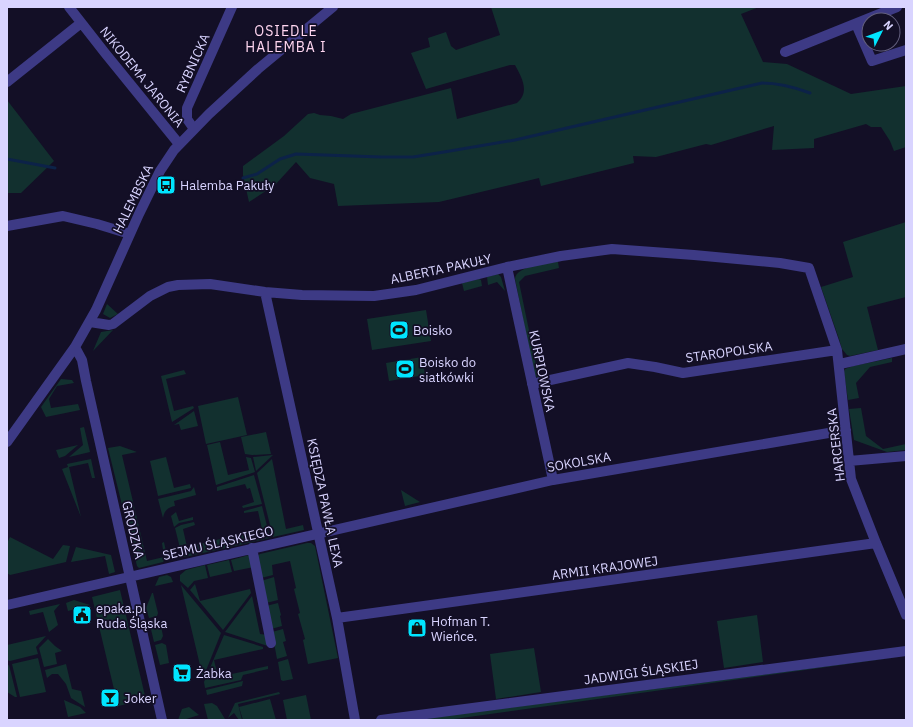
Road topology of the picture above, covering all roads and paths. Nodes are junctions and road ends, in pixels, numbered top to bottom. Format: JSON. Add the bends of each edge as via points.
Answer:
{"nodes":[{"id":1,"x":69,"y":7,"type":"edge"},
{"id":2,"x":232,"y":7,"type":"edge"},
{"id":3,"x":334,"y":7,"type":"edge"},
{"id":4,"x":897,"y":7,"type":"edge"},
{"id":5,"x":81,"y":23,"type":"junction"},
{"id":6,"x":856,"y":24,"type":"junction"},
{"id":7,"x":906,"y":50,"type":"edge"},
{"id":8,"x":785,"y":52,"type":"dead end"},
{"id":9,"x":7,"y":82,"type":"edge"},
{"id":10,"x":194,"y":129,"type":"junction"},
{"id":11,"x":179,"y":144,"type":"junction"},
{"id":12,"x":7,"y":226,"type":"edge"},
{"id":13,"x":130,"y":234,"type":"junction"},
{"id":14,"x":507,"y":268,"type":"junction"},
{"id":15,"x":809,"y":268,"type":"joint"},
{"id":16,"x":265,"y":292,"type":"junction"},
{"id":17,"x":90,"y":322,"type":"junction"},
{"id":18,"x":75,"y":347,"type":"junction"},
{"id":19,"x":906,"y":349,"type":"edge"},
{"id":20,"x":837,"y":350,"type":"junction"},
{"id":21,"x":840,"y":364,"type":"junction"},
{"id":22,"x":532,"y":384,"type":"junction"},
{"id":23,"x":846,"y":430,"type":"junction"},
{"id":24,"x":7,"y":442,"type":"edge"},
{"id":25,"x":906,"y":456,"type":"edge"},
{"id":26,"x":849,"y":461,"type":"junction"},
{"id":27,"x":553,"y":480,"type":"junction"},
{"id":28,"x":318,"y":533,"type":"junction"},
{"id":29,"x":876,"y":543,"type":"junction"},
{"id":30,"x":252,"y":548,"type":"junction"},
{"id":31,"x":131,"y":577,"type":"junction"},
{"id":32,"x":7,"y":606,"type":"edge"},
{"id":33,"x":906,"y":614,"type":"edge"},
{"id":34,"x":337,"y":618,"type":"junction"},
{"id":35,"x":271,"y":643,"type":"dead end"},
{"id":36,"x":906,"y":651,"type":"edge"},
{"id":37,"x":162,"y":720,"type":"edge"},
{"id":38,"x":355,"y":720,"type":"edge"},
{"id":39,"x":380,"y":720,"type":"edge"}],
"edges":[{"from":1,"to":5,"type":"street","name":"NIKODEMA JARONIA"},
{"from":2,"to":10,"type":"street","name":"RYBNICKA","via":[[187,108],[187,119]]},
{"from":3,"to":10,"type":"street","name":"HALEMBSKA","via":[[258,68]]},
{"from":4,"to":6,"type":"street"},
{"from":5,"to":9,"type":"street"},
{"from":5,"to":11,"type":"street","name":"NIKODEMA JARONIA"},
{"from":6,"to":7,"type":"street","via":[[872,61]]},
{"from":6,"to":8,"type":"street"},
{"from":10,"to":11,"type":"street","name":"HALEMBSKA"},
{"from":11,"to":13,"type":"street","name":"HALEMBSKA","via":[[160,172]]},
{"from":12,"to":13,"type":"street","via":[[63,216]]},
{"from":13,"to":17,"type":"street","name":"HALEMBSKA"},
{"from":14,"to":15,"type":"street","name":"ALBERTA PAKUŁY","via":[[561,256],[612,249],[780,263]]},
{"from":14,"to":16,"type":"street","name":"ALBERTA PAKUŁY","via":[[416,290],[374,296]]},
{"from":14,"to":22,"type":"street","name":"KURPIOWSKA"},
{"from":15,"to":20,"type":"street","name":"HARCERSKA"},
{"from":16,"to":17,"type":"street","name":"ALBERTA PAKUŁY","via":[[210,284],[178,285],[150,296],[113,324]]},
{"from":16,"to":28,"type":"street","name":"KSIĘDZA PAWŁA LEXA"},
{"from":17,"to":18,"type":"street","name":"HALEMBSKA"},
{"from":18,"to":24,"type":"street","name":"HALEMBSKA"},
{"from":18,"to":31,"type":"street","name":"GRODZKA","via":[[82,360]]},
{"from":19,"to":21,"type":"street"},
{"from":20,"to":21,"type":"street","name":"HARCERSKA"},
{"from":20,"to":22,"type":"street","name":"STAROPOLSKA","via":[[683,373],[628,363]]},
{"from":21,"to":23,"type":"street","name":"HARCERSKA"},
{"from":22,"to":27,"type":"street","name":"KURPIOWSKA"},
{"from":23,"to":26,"type":"street","name":"HARCERSKA"},
{"from":23,"to":27,"type":"street","name":"SOKOLSKA"},
{"from":25,"to":26,"type":"street"},
{"from":26,"to":29,"type":"street","name":"HARCERSKA","via":[[851,479]]},
{"from":27,"to":28,"type":"street","name":"SOKOLSKA"},
{"from":28,"to":30,"type":"street","name":"SEJMU ŚLĄSKIEGO"},
{"from":28,"to":34,"type":"street","name":"KSIĘDZA PAWŁA LEXA"},
{"from":29,"to":33,"type":"street","name":"HARCERSKA"},
{"from":29,"to":34,"type":"street","name":"ARMII KRAJOWEJ"},
{"from":30,"to":31,"type":"street","name":"SEJMU ŚLĄSKIEGO"},
{"from":30,"to":35,"type":"street"},
{"from":31,"to":32,"type":"street","name":"SEJMU ŚLĄSKIEGO"},
{"from":31,"to":37,"type":"street","name":"GRODZKA"},
{"from":34,"to":38,"type":"street","name":"KSIĘDZA PAWŁA LEXA"},
{"from":36,"to":39,"type":"street","name":"JADWIGI ŚLĄSKIEJ"}]}
